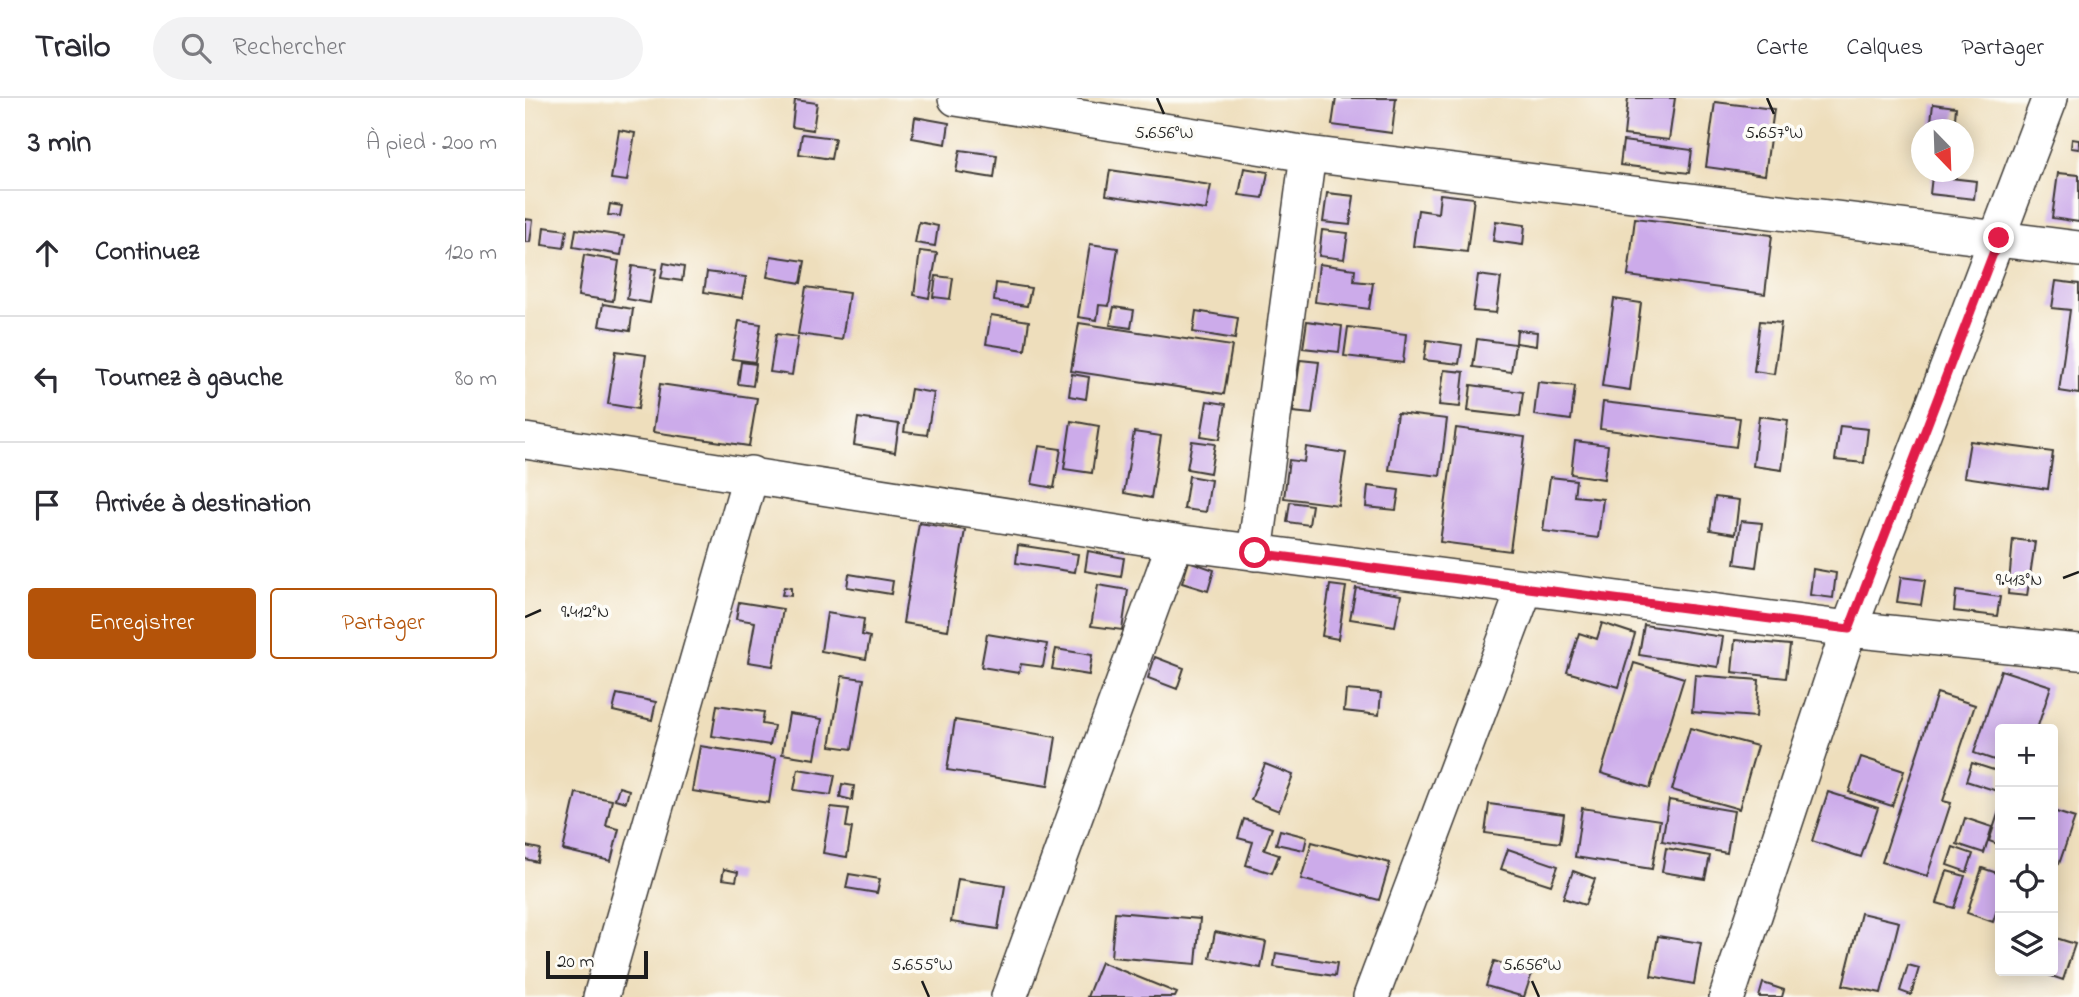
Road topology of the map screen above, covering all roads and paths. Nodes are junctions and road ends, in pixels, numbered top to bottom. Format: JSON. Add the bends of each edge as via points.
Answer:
{"nodes":[{"id":1,"x":956,"y":98,"type":"edge"},
{"id":2,"x":2050,"y":98,"type":"edge"},
{"id":3,"x":1308,"y":154,"type":"junction"},
{"id":4,"x":1999,"y":238,"type":"junction"},
{"id":5,"x":2079,"y":249,"type":"edge"},
{"id":6,"x":525,"y":441,"type":"edge"},
{"id":7,"x":751,"y":474,"type":"junction"},
{"id":8,"x":1175,"y":542,"type":"junction"},
{"id":9,"x":1255,"y":553,"type":"junction"},
{"id":10,"x":1525,"y":588,"type":"junction"},
{"id":11,"x":1849,"y":629,"type":"junction"},
{"id":12,"x":2079,"y":652,"type":"edge"},
{"id":13,"x":601,"y":997,"type":"edge"},
{"id":14,"x":1009,"y":997,"type":"edge"},
{"id":15,"x":1371,"y":997,"type":"edge"},
{"id":16,"x":1727,"y":997,"type":"edge"}],
"edges":[{"from":1,"to":3,"type":"street"},
{"from":2,"to":4,"type":"street"},
{"from":3,"to":4,"type":"street"},
{"from":3,"to":9,"type":"street"},
{"from":4,"to":5,"type":"street"},
{"from":4,"to":11,"type":"street"},
{"from":6,"to":7,"type":"street"},
{"from":7,"to":8,"type":"street"},
{"from":7,"to":13,"type":"street"},
{"from":8,"to":9,"type":"street"},
{"from":8,"to":14,"type":"street"},
{"from":9,"to":10,"type":"street"},
{"from":10,"to":11,"type":"street"},
{"from":10,"to":15,"type":"street"},
{"from":11,"to":12,"type":"street"},
{"from":11,"to":16,"type":"street"}]}
